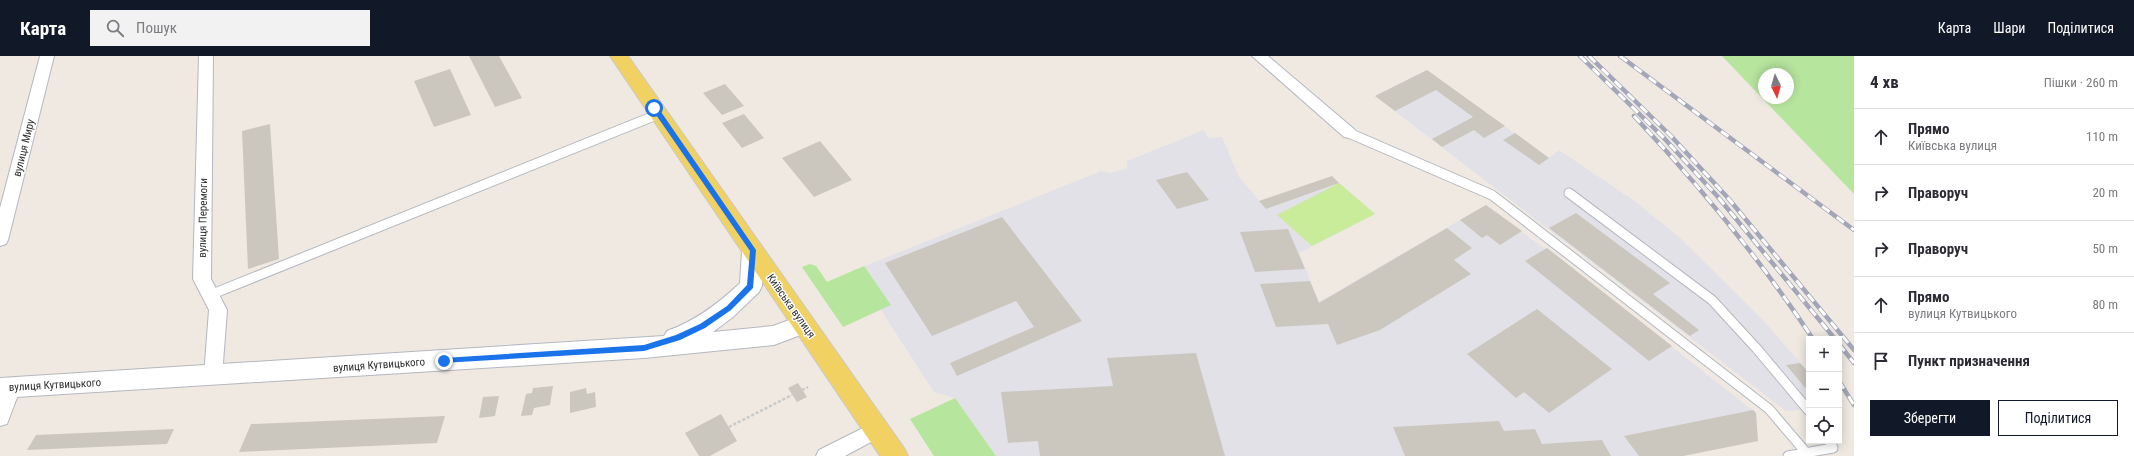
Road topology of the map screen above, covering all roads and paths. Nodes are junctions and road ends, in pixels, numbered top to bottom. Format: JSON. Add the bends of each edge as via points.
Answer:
{"nodes":[{"id":1,"x":47,"y":56,"type":"edge"},
{"id":2,"x":206,"y":56,"type":"edge"},
{"id":3,"x":620,"y":56,"type":"edge"},
{"id":4,"x":1259,"y":56,"type":"edge"},
{"id":5,"x":659,"y":114,"type":"junction"},
{"id":6,"x":1349,"y":133,"type":"joint"},
{"id":7,"x":1569,"y":193,"type":"dead end"},
{"id":8,"x":0,"y":240,"type":"edge"},
{"id":9,"x":753,"y":250,"type":"junction"},
{"id":10,"x":210,"y":295,"type":"junction"},
{"id":11,"x":803,"y":324,"type":"junction"},
{"id":12,"x":644,"y":348,"type":"junction"},
{"id":13,"x":213,"y":376,"type":"junction"},
{"id":14,"x":808,"y":387,"type":"dead end"},
{"id":15,"x":6,"y":388,"type":"edge"},
{"id":16,"x":802,"y":390,"type":"dead end"},
{"id":17,"x":792,"y":395,"type":"dead end"},
{"id":18,"x":1806,"y":408,"type":"edge"},
{"id":19,"x":0,"y":418,"type":"edge"},
{"id":20,"x":729,"y":427,"type":"dead end"},
{"id":21,"x":877,"y":429,"type":"junction"},
{"id":22,"x":1831,"y":444,"type":"edge"},
{"id":23,"x":1807,"y":454,"type":"edge"},
{"id":24,"x":826,"y":456,"type":"edge"},
{"id":25,"x":895,"y":456,"type":"edge"},
{"id":26,"x":1788,"y":456,"type":"edge"}],
"edges":[{"from":1,"to":8,"type":"street","name":"вулиця Миру"},
{"from":2,"to":10,"type":"street","name":"вулиця Перемоги","via":[[202,279]]},
{"from":3,"to":5,"type":"main road","name":"Київська вулиця"},
{"from":4,"to":6,"type":"street"},
{"from":5,"to":9,"type":"main road","name":"Київська вулиця"},
{"from":5,"to":10,"type":"lane"},
{"from":6,"to":23,"type":"lane","via":[[1492,195],[1769,409]]},
{"from":7,"to":18,"type":"lane","via":[[1712,300]]},
{"from":9,"to":11,"type":"main road","name":"Київська вулиця"},
{"from":9,"to":12,"type":"street","via":[[751,286],[729,308],[703,326],[678,338]]},
{"from":10,"to":13,"type":"street","name":"вулиця Перемоги","via":[[218,310]]},
{"from":11,"to":12,"type":"street","name":"вулиця Кутвицького","via":[[774,335]]},
{"from":11,"to":21,"type":"main road","name":"Київська вулиця"},
{"from":12,"to":13,"type":"street","name":"вулиця Кутвицького"},
{"from":13,"to":15,"type":"street","name":"вулиця Кутвицького"},
{"from":14,"to":16,"type":"path"},
{"from":15,"to":19,"type":"street"},
{"from":17,"to":20,"type":"path"},
{"from":21,"to":24,"type":"street"},
{"from":21,"to":25,"type":"main road","name":"Київська вулиця"},
{"from":22,"to":23,"type":"lane","via":[[1833,448]]},
{"from":23,"to":26,"type":"lane"}]}
